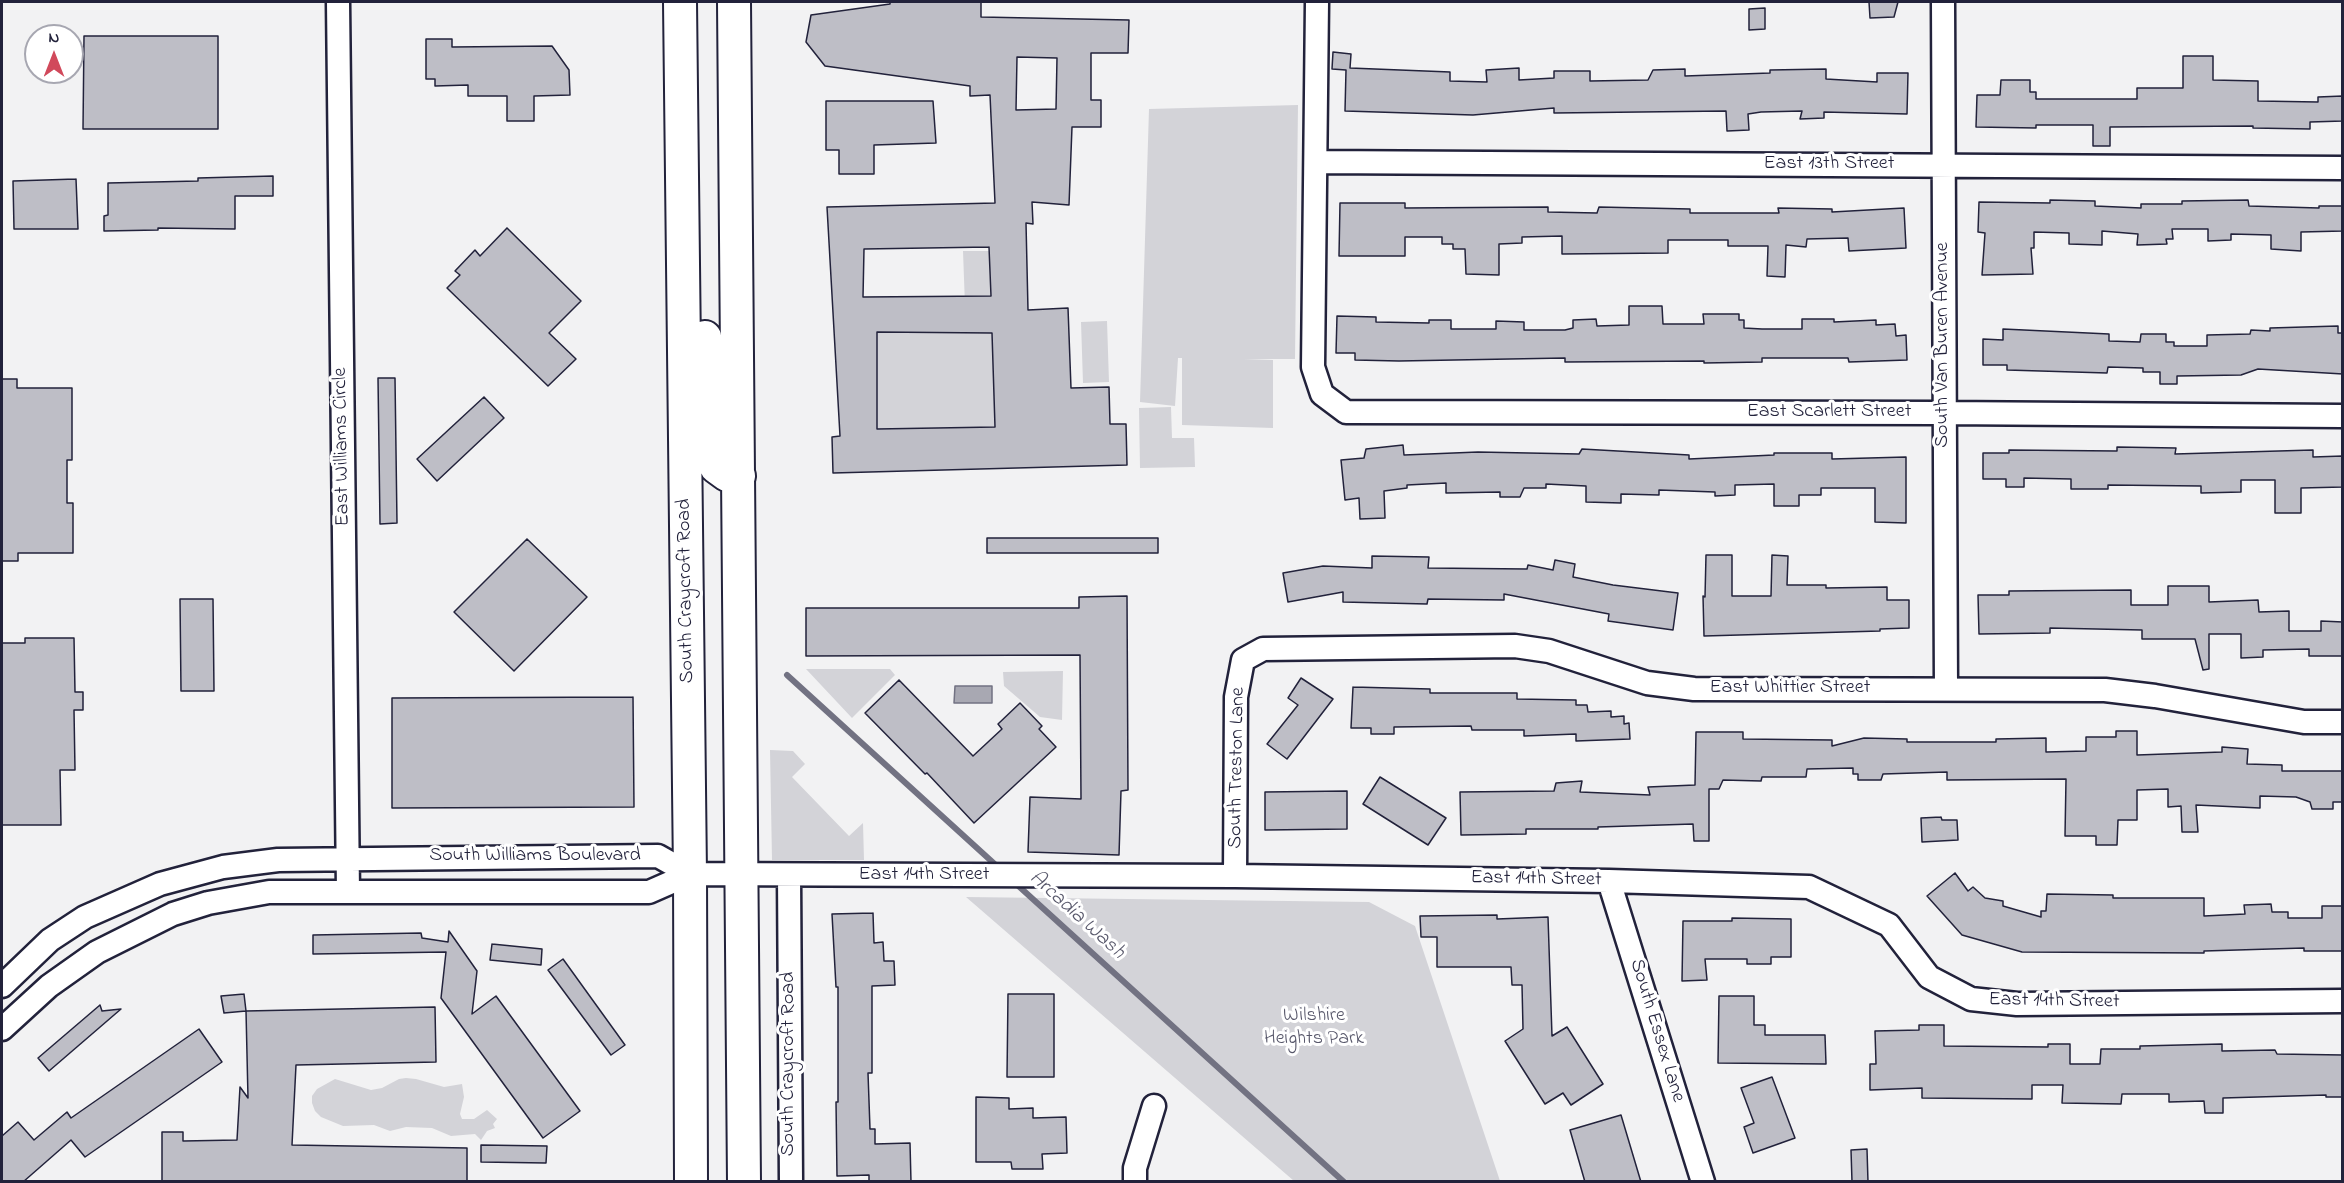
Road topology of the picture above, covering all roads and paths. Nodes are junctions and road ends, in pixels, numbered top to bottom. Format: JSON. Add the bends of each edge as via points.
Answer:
{"nodes":[{"id":1,"x":338,"y":2,"type":"edge"},
{"id":2,"x":680,"y":2,"type":"edge"},
{"id":3,"x":734,"y":2,"type":"edge"},
{"id":4,"x":1317,"y":2,"type":"edge"},
{"id":5,"x":1943,"y":2,"type":"edge"},
{"id":6,"x":1316,"y":162,"type":"junction"},
{"id":7,"x":1944,"y":166,"type":"junction"},
{"id":8,"x":2343,"y":168,"type":"edge"},
{"id":9,"x":683,"y":245,"type":"junction"},
{"id":10,"x":1943,"y":413,"type":"junction"},
{"id":11,"x":2343,"y":416,"type":"edge"},
{"id":12,"x":739,"y":476,"type":"junction"},
{"id":13,"x":1243,"y":660,"type":"joint"},
{"id":14,"x":1946,"y":688,"type":"junction"},
{"id":15,"x":2343,"y":722,"type":"edge"},
{"id":16,"x":348,"y":858,"type":"junction"},
{"id":17,"x":690,"y":874,"type":"junction"},
{"id":18,"x":743,"y":874,"type":"junction"},
{"id":19,"x":789,"y":875,"type":"junction"},
{"id":20,"x":1235,"y":876,"type":"junction"},
{"id":21,"x":1609,"y":881,"type":"junction"},
{"id":22,"x":348,"y":892,"type":"junction"},
{"id":23,"x":2,"y":986,"type":"edge"},
{"id":24,"x":2343,"y":1001,"type":"edge"},
{"id":25,"x":2,"y":1029,"type":"edge"},
{"id":26,"x":1154,"y":1106,"type":"dead end"},
{"id":27,"x":691,"y":1182,"type":"edge"},
{"id":28,"x":744,"y":1182,"type":"edge"},
{"id":29,"x":792,"y":1182,"type":"edge"},
{"id":30,"x":1135,"y":1182,"type":"edge"},
{"id":31,"x":1703,"y":1182,"type":"edge"}],
"edges":[{"from":1,"to":16,"type":"street","name":"East Williams Circle"},
{"from":2,"to":9,"type":"main road","name":"South Craycroft Road"},
{"from":3,"to":12,"type":"main road"},
{"from":4,"to":6,"type":"street"},
{"from":5,"to":7,"type":"street","name":"South Van Buren Avenue"},
{"from":6,"to":7,"type":"street","name":"East 13th Street"},
{"from":6,"to":10,"type":"street","name":"East Scarlett Street","via":[[1314,367],[1322,394],[1346,412]]},
{"from":7,"to":8,"type":"street","name":"East 13th Street"},
{"from":7,"to":10,"type":"street","name":"South Van Buren Avenue"},
{"from":9,"to":12,"type":"main road","via":[[704,290],[708,446],[716,467],[727,475]]},
{"from":9,"to":17,"type":"main road","name":"South Craycroft Road"},
{"from":10,"to":11,"type":"street","name":"East Scarlett Street"},
{"from":10,"to":14,"type":"street","name":"South Van Buren Avenue"},
{"from":12,"to":18,"type":"main road"},
{"from":13,"to":14,"type":"street","name":"East Whittier Street","via":[[1263,649],[1515,646],[1549,651],[1647,683],[1694,689]]},
{"from":13,"to":20,"type":"street","name":"South Treston Lane","via":[[1236,697]]},
{"from":14,"to":15,"type":"street","name":"East Whittier Street","via":[[2104,690],[2304,722]]},
{"from":16,"to":17,"type":"street","name":"South Williams Boulevard","via":[[658,856]]},
{"from":16,"to":22,"type":"street","name":"East Williams Circle"},
{"from":16,"to":23,"type":"street","name":"South Williams Boulevard","via":[[256,862],[160,884],[85,917],[50,940]]},
{"from":17,"to":18,"type":"street","name":"East 14th Street"},
{"from":17,"to":22,"type":"street","name":"South Williams Boulevard","via":[[649,892]]},
{"from":17,"to":27,"type":"main road","name":"South Craycroft Road"},
{"from":18,"to":19,"type":"street","name":"East 14th Street"},
{"from":18,"to":28,"type":"main road"},
{"from":19,"to":20,"type":"street","name":"East 14th Street"},
{"from":19,"to":29,"type":"street","name":"South Craycroft Road"},
{"from":20,"to":21,"type":"street","name":"East 14th Street"},
{"from":21,"to":24,"type":"street","name":"East 14th Street","via":[[1809,887],[1889,925],[1929,977],[1971,999],[2017,1004]]},
{"from":21,"to":31,"type":"street","name":"South Essex Lane"},
{"from":22,"to":25,"type":"street","name":"South Williams Boulevard","via":[[269,892],[208,903],[173,915],[96,952],[49,986]]},
{"from":26,"to":30,"type":"street","via":[[1135,1168]]}]}
